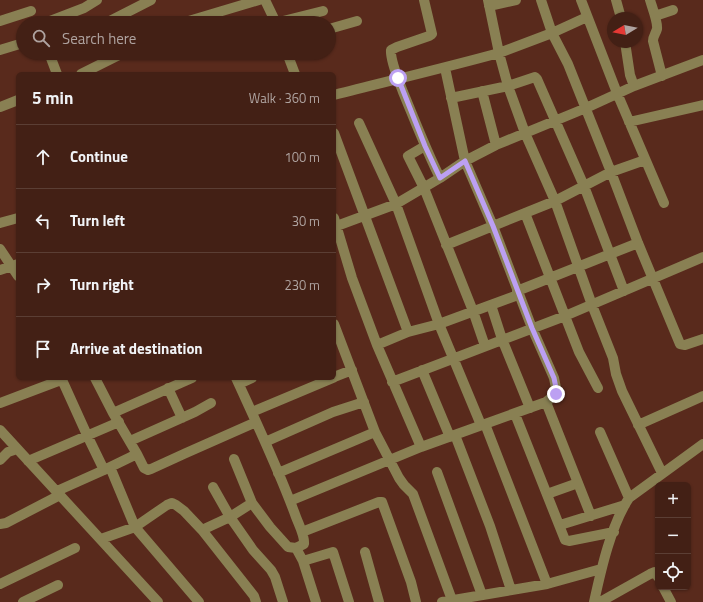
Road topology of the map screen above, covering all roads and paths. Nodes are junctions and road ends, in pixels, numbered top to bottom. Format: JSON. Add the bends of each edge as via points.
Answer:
{"nodes":[{"id":1,"x":97,"y":0,"type":"edge"},
{"id":2,"x":151,"y":0,"type":"edge"},
{"id":3,"x":259,"y":0,"type":"edge"},
{"id":4,"x":265,"y":0,"type":"edge"},
{"id":5,"x":424,"y":0,"type":"edge"},
{"id":6,"x":516,"y":0,"type":"edge"},
{"id":7,"x":541,"y":0,"type":"edge"},
{"id":8,"x":581,"y":0,"type":"edge"},
{"id":9,"x":616,"y":0,"type":"edge"},
{"id":10,"x":650,"y":0,"type":"edge"},
{"id":11,"x":489,"y":3,"type":"edge"},
{"id":12,"x":673,"y":10,"type":"dead end"},
{"id":13,"x":31,"y":11,"type":"dead end"},
{"id":14,"x":322,"y":11,"type":"dead end"},
{"id":15,"x":619,"y":12,"type":"edge"},
{"id":16,"x":63,"y":16,"type":"edge"},
{"id":17,"x":120,"y":16,"type":"edge"},
{"id":18,"x":205,"y":16,"type":"edge"},
{"id":19,"x":272,"y":16,"type":"edge"},
{"id":20,"x":302,"y":16,"type":"edge"},
{"id":21,"x":654,"y":16,"type":"junction"},
{"id":22,"x":587,"y":17,"type":"junction"},
{"id":23,"x":0,"y":21,"type":"edge"},
{"id":24,"x":357,"y":21,"type":"dead end"},
{"id":25,"x":336,"y":27,"type":"edge"},
{"id":26,"x":552,"y":33,"type":"junction"},
{"id":27,"x":16,"y":45,"type":"edge"},
{"id":28,"x":626,"y":48,"type":"edge"},
{"id":29,"x":0,"y":50,"type":"edge"},
{"id":30,"x":499,"y":53,"type":"junction"},
{"id":31,"x":52,"y":60,"type":"edge"},
{"id":32,"x":109,"y":60,"type":"edge"},
{"id":33,"x":289,"y":60,"type":"edge"},
{"id":34,"x":703,"y":60,"type":"edge"},
{"id":35,"x":445,"y":68,"type":"junction"},
{"id":36,"x":57,"y":72,"type":"edge"},
{"id":37,"x":85,"y":72,"type":"edge"},
{"id":38,"x":293,"y":72,"type":"edge"},
{"id":39,"x":662,"y":76,"type":"junction"},
{"id":40,"x":398,"y":78,"type":"junction"},
{"id":41,"x":508,"y":86,"type":"junction"},
{"id":42,"x":634,"y":86,"type":"junction"},
{"id":43,"x":482,"y":91,"type":"junction"},
{"id":44,"x":616,"y":93,"type":"junction"},
{"id":45,"x":336,"y":94,"type":"edge"},
{"id":46,"x":451,"y":98,"type":"junction"},
{"id":47,"x":16,"y":101,"type":"edge"},
{"id":48,"x":703,"y":105,"type":"edge"},
{"id":49,"x":0,"y":107,"type":"edge"},
{"id":50,"x":586,"y":108,"type":"junction"},
{"id":51,"x":555,"y":121,"type":"junction"},
{"id":52,"x":629,"y":122,"type":"junction"},
{"id":53,"x":359,"y":123,"type":"dead end"},
{"id":54,"x":525,"y":134,"type":"junction"},
{"id":55,"x":336,"y":138,"type":"edge"},
{"id":56,"x":496,"y":145,"type":"junction"},
{"id":57,"x":425,"y":146,"type":"junction"},
{"id":58,"x":645,"y":160,"type":"junction"},
{"id":59,"x":465,"y":161,"type":"junction"},
{"id":60,"x":612,"y":172,"type":"junction"},
{"id":61,"x":440,"y":178,"type":"junction"},
{"id":62,"x":584,"y":186,"type":"junction"},
{"id":63,"x":424,"y":188,"type":"junction"},
{"id":64,"x":555,"y":200,"type":"junction"},
{"id":65,"x":664,"y":203,"type":"dead end"},
{"id":66,"x":396,"y":204,"type":"junction"},
{"id":67,"x":525,"y":213,"type":"junction"},
{"id":68,"x":365,"y":216,"type":"junction"},
{"id":69,"x":16,"y":219,"type":"edge"},
{"id":70,"x":0,"y":223,"type":"edge"},
{"id":71,"x":336,"y":224,"type":"edge"},
{"id":72,"x":493,"y":226,"type":"junction"},
{"id":73,"x":336,"y":227,"type":"edge"},
{"id":74,"x":638,"y":243,"type":"junction"},
{"id":75,"x":446,"y":245,"type":"junction"},
{"id":76,"x":0,"y":249,"type":"edge"},
{"id":77,"x":610,"y":255,"type":"junction"},
{"id":78,"x":703,"y":257,"type":"edge"},
{"id":79,"x":14,"y":265,"type":"edge"},
{"id":80,"x":579,"y":268,"type":"junction"},
{"id":81,"x":0,"y":270,"type":"edge"},
{"id":82,"x":550,"y":278,"type":"junction"},
{"id":83,"x":652,"y":278,"type":"junction"},
{"id":84,"x":624,"y":291,"type":"junction"},
{"id":85,"x":518,"y":293,"type":"junction"},
{"id":86,"x":592,"y":304,"type":"junction"},
{"id":87,"x":491,"y":305,"type":"junction"},
{"id":88,"x":473,"y":311,"type":"junction"},
{"id":89,"x":565,"y":316,"type":"junction"},
{"id":90,"x":439,"y":324,"type":"junction"},
{"id":91,"x":532,"y":328,"type":"junction"},
{"id":92,"x":336,"y":329,"type":"edge"},
{"id":93,"x":408,"y":332,"type":"junction"},
{"id":94,"x":703,"y":339,"type":"edge"},
{"id":95,"x":502,"y":340,"type":"junction"},
{"id":96,"x":377,"y":345,"type":"junction"},
{"id":97,"x":485,"y":346,"type":"junction"},
{"id":98,"x":453,"y":358,"type":"junction"},
{"id":99,"x":352,"y":370,"type":"junction"},
{"id":100,"x":422,"y":370,"type":"junction"},
{"id":101,"x":336,"y":377,"type":"edge"},
{"id":102,"x":97,"y":380,"type":"edge"},
{"id":103,"x":187,"y":380,"type":"edge"},
{"id":104,"x":328,"y":380,"type":"edge"},
{"id":105,"x":238,"y":381,"type":"edge"},
{"id":106,"x":392,"y":382,"type":"junction"},
{"id":107,"x":168,"y":388,"type":"junction"},
{"id":108,"x":598,"y":388,"type":"dead end"},
{"id":109,"x":703,"y":396,"type":"edge"},
{"id":110,"x":364,"y":402,"type":"junction"},
{"id":111,"x":546,"y":402,"type":"junction"},
{"id":112,"x":0,"y":403,"type":"edge"},
{"id":113,"x":211,"y":403,"type":"dead end"},
{"id":114,"x":530,"y":408,"type":"junction"},
{"id":115,"x":252,"y":412,"type":"junction"},
{"id":116,"x":113,"y":413,"type":"junction"},
{"id":117,"x":515,"y":414,"type":"junction"},
{"id":118,"x":182,"y":418,"type":"junction"},
{"id":119,"x":119,"y":422,"type":"junction"},
{"id":120,"x":256,"y":422,"type":"junction"},
{"id":121,"x":483,"y":425,"type":"junction"},
{"id":122,"x":638,"y":425,"type":"junction"},
{"id":123,"x":0,"y":430,"type":"edge"},
{"id":124,"x":375,"y":432,"type":"junction"},
{"id":125,"x":600,"y":432,"type":"dead end"},
{"id":126,"x":86,"y":435,"type":"junction"},
{"id":127,"x":452,"y":436,"type":"junction"},
{"id":128,"x":130,"y":441,"type":"junction"},
{"id":129,"x":265,"y":442,"type":"junction"},
{"id":130,"x":703,"y":444,"type":"edge"},
{"id":131,"x":421,"y":447,"type":"junction"},
{"id":132,"x":17,"y":449,"type":"junction"},
{"id":133,"x":137,"y":454,"type":"junction"},
{"id":134,"x":234,"y":458,"type":"dead end"},
{"id":135,"x":0,"y":460,"type":"edge"},
{"id":136,"x":391,"y":460,"type":"junction"},
{"id":137,"x":28,"y":461,"type":"junction"},
{"id":138,"x":107,"y":469,"type":"junction"},
{"id":139,"x":278,"y":472,"type":"junction"},
{"id":140,"x":437,"y":472,"type":"dead end"},
{"id":141,"x":662,"y":473,"type":"junction"},
{"id":142,"x":578,"y":483,"type":"junction"},
{"id":143,"x":213,"y":487,"type":"dead end"},
{"id":144,"x":59,"y":493,"type":"junction"},
{"id":145,"x":547,"y":494,"type":"junction"},
{"id":146,"x":290,"y":501,"type":"junction"},
{"id":147,"x":627,"y":501,"type":"junction"},
{"id":148,"x":252,"y":503,"type":"junction"},
{"id":149,"x":230,"y":516,"type":"junction"},
{"id":150,"x":590,"y":516,"type":"junction"},
{"id":151,"x":0,"y":524,"type":"edge"},
{"id":152,"x":560,"y":526,"type":"junction"},
{"id":153,"x":136,"y":527,"type":"junction"},
{"id":154,"x":202,"y":530,"type":"junction"},
{"id":155,"x":302,"y":532,"type":"junction"},
{"id":156,"x":614,"y":532,"type":"junction"},
{"id":157,"x":100,"y":539,"type":"junction"},
{"id":158,"x":75,"y":548,"type":"dead end"},
{"id":159,"x":296,"y":548,"type":"junction"},
{"id":160,"x":365,"y":552,"type":"dead end"},
{"id":161,"x":303,"y":561,"type":"junction"},
{"id":162,"x":601,"y":569,"type":"junction"},
{"id":163,"x":655,"y":572,"type":"edge"},
{"id":164,"x":0,"y":584,"type":"edge"},
{"id":165,"x":547,"y":584,"type":"junction"},
{"id":166,"x":58,"y":585,"type":"dead end"},
{"id":167,"x":512,"y":590,"type":"junction"},
{"id":168,"x":665,"y":590,"type":"edge"},
{"id":169,"x":482,"y":595,"type":"junction"},
{"id":170,"x":452,"y":600,"type":"junction"},
{"id":171,"x":23,"y":602,"type":"edge"},
{"id":172,"x":158,"y":602,"type":"edge"},
{"id":173,"x":199,"y":602,"type":"edge"},
{"id":174,"x":256,"y":602,"type":"edge"},
{"id":175,"x":282,"y":602,"type":"edge"},
{"id":176,"x":316,"y":602,"type":"edge"},
{"id":177,"x":349,"y":602,"type":"edge"},
{"id":178,"x":379,"y":602,"type":"edge"},
{"id":179,"x":416,"y":602,"type":"edge"},
{"id":180,"x":442,"y":602,"type":"edge"},
{"id":181,"x":594,"y":602,"type":"edge"},
{"id":182,"x":600,"y":602,"type":"edge"},
{"id":183,"x":671,"y":602,"type":"edge"}],
"edges":[{"from":1,"to":16,"type":"street"},
{"from":2,"to":17,"type":"street"},
{"from":3,"to":18,"type":"street"},
{"from":4,"to":19,"type":"street"},
{"from":5,"to":40,"type":"street","via":[[432,34],[391,50]]},
{"from":6,"to":11,"type":"street"},
{"from":7,"to":26,"type":"street"},
{"from":8,"to":22,"type":"street"},
{"from":9,"to":15,"type":"street"},
{"from":10,"to":21,"type":"street"},
{"from":11,"to":30,"type":"street"},
{"from":12,"to":21,"type":"street"},
{"from":13,"to":23,"type":"street"},
{"from":14,"to":20,"type":"street"},
{"from":21,"to":39,"type":"street","via":[[657,28],[653,41]]},
{"from":22,"to":26,"type":"street"},
{"from":22,"to":44,"type":"street"},
{"from":24,"to":25,"type":"street"},
{"from":26,"to":30,"type":"street"},
{"from":26,"to":50,"type":"street"},
{"from":27,"to":29,"type":"street"},
{"from":28,"to":42,"type":"street"},
{"from":30,"to":35,"type":"street"},
{"from":30,"to":41,"type":"street"},
{"from":31,"to":36,"type":"street"},
{"from":32,"to":37,"type":"street"},
{"from":33,"to":38,"type":"street"},
{"from":34,"to":39,"type":"street"},
{"from":35,"to":40,"type":"street"},
{"from":35,"to":46,"type":"street"},
{"from":39,"to":42,"type":"street"},
{"from":40,"to":45,"type":"street"},
{"from":40,"to":57,"type":"street"},
{"from":41,"to":43,"type":"street"},
{"from":41,"to":51,"type":"street","via":[[535,77]]},
{"from":41,"to":54,"type":"street"},
{"from":42,"to":44,"type":"street"},
{"from":43,"to":46,"type":"street"},
{"from":43,"to":56,"type":"street"},
{"from":44,"to":50,"type":"street"},
{"from":44,"to":52,"type":"street"},
{"from":46,"to":59,"type":"street"},
{"from":47,"to":49,"type":"street"},
{"from":48,"to":52,"type":"street"},
{"from":50,"to":51,"type":"street"},
{"from":50,"to":60,"type":"street"},
{"from":51,"to":54,"type":"street"},
{"from":51,"to":62,"type":"street"},
{"from":52,"to":58,"type":"street"},
{"from":53,"to":66,"type":"street"},
{"from":54,"to":56,"type":"street"},
{"from":54,"to":64,"type":"street"},
{"from":55,"to":68,"type":"street"},
{"from":56,"to":59,"type":"street"},
{"from":57,"to":61,"type":"street"},
{"from":57,"to":63,"type":"street","via":[[408,156]]},
{"from":58,"to":60,"type":"street"},
{"from":58,"to":65,"type":"street"},
{"from":59,"to":61,"type":"street"},
{"from":59,"to":72,"type":"street"},
{"from":60,"to":62,"type":"street"},
{"from":60,"to":74,"type":"street"},
{"from":61,"to":63,"type":"street"},
{"from":62,"to":64,"type":"street"},
{"from":62,"to":77,"type":"street"},
{"from":63,"to":66,"type":"street"},
{"from":63,"to":75,"type":"street"},
{"from":64,"to":67,"type":"street"},
{"from":64,"to":80,"type":"street"},
{"from":66,"to":68,"type":"street"},
{"from":66,"to":90,"type":"street"},
{"from":67,"to":72,"type":"street"},
{"from":67,"to":82,"type":"street"},
{"from":68,"to":71,"type":"street"},
{"from":68,"to":93,"type":"street"},
{"from":69,"to":70,"type":"street"},
{"from":72,"to":75,"type":"street"},
{"from":72,"to":85,"type":"street"},
{"from":73,"to":96,"type":"street"},
{"from":74,"to":77,"type":"street"},
{"from":74,"to":83,"type":"street"},
{"from":75,"to":88,"type":"street"},
{"from":76,"to":79,"type":"street"},
{"from":77,"to":80,"type":"street"},
{"from":77,"to":84,"type":"street"},
{"from":78,"to":83,"type":"street"},
{"from":79,"to":81,"type":"street"},
{"from":80,"to":82,"type":"street"},
{"from":80,"to":86,"type":"street"},
{"from":82,"to":85,"type":"street"},
{"from":82,"to":89,"type":"street"},
{"from":83,"to":84,"type":"street"},
{"from":83,"to":94,"type":"street","via":[[680,344],[686,345]]},
{"from":84,"to":86,"type":"street"},
{"from":85,"to":87,"type":"street"},
{"from":85,"to":91,"type":"street"},
{"from":86,"to":89,"type":"street"},
{"from":86,"to":122,"type":"street","via":[[613,358],[622,391]]},
{"from":87,"to":88,"type":"street"},
{"from":87,"to":95,"type":"street"},
{"from":88,"to":90,"type":"street"},
{"from":88,"to":97,"type":"street"},
{"from":89,"to":91,"type":"street"},
{"from":89,"to":108,"type":"street","via":[[579,352]]},
{"from":90,"to":93,"type":"street"},
{"from":90,"to":98,"type":"street"},
{"from":91,"to":95,"type":"street"},
{"from":91,"to":111,"type":"street","via":[[556,388],[556,394]]},
{"from":92,"to":99,"type":"street"},
{"from":93,"to":96,"type":"street"},
{"from":95,"to":97,"type":"street"},
{"from":95,"to":114,"type":"street"},
{"from":96,"to":106,"type":"street"},
{"from":97,"to":98,"type":"street"},
{"from":98,"to":100,"type":"street"},
{"from":98,"to":121,"type":"street"},
{"from":99,"to":101,"type":"street"},
{"from":99,"to":110,"type":"street"},
{"from":100,"to":106,"type":"street"},
{"from":100,"to":127,"type":"street"},
{"from":102,"to":116,"type":"street"},
{"from":103,"to":107,"type":"street"},
{"from":104,"to":115,"type":"street"},
{"from":105,"to":115,"type":"street"},
{"from":106,"to":131,"type":"street"},
{"from":107,"to":116,"type":"street"},
{"from":107,"to":118,"type":"street"},
{"from":109,"to":122,"type":"street"},
{"from":110,"to":124,"type":"street"},
{"from":110,"to":129,"type":"street","via":[[333,412]]},
{"from":111,"to":114,"type":"street"},
{"from":111,"to":142,"type":"street"},
{"from":112,"to":126,"type":"street","via":[[61,380]]},
{"from":113,"to":118,"type":"street"},
{"from":114,"to":117,"type":"street"},
{"from":115,"to":120,"type":"street"},
{"from":116,"to":119,"type":"street"},
{"from":117,"to":121,"type":"street"},
{"from":117,"to":145,"type":"street"},
{"from":118,"to":128,"type":"street"},
{"from":119,"to":126,"type":"street"},
{"from":119,"to":128,"type":"street"},
{"from":120,"to":129,"type":"street"},
{"from":120,"to":133,"type":"street","via":[[148,470],[144,468]]},
{"from":121,"to":127,"type":"street"},
{"from":121,"to":165,"type":"street"},
{"from":122,"to":141,"type":"street"},
{"from":123,"to":132,"type":"street"},
{"from":124,"to":136,"type":"street"},
{"from":124,"to":139,"type":"street"},
{"from":125,"to":147,"type":"street"},
{"from":126,"to":137,"type":"street"},
{"from":126,"to":138,"type":"street"},
{"from":127,"to":131,"type":"street"},
{"from":127,"to":167,"type":"street","via":[[490,526]]},
{"from":128,"to":133,"type":"street"},
{"from":129,"to":139,"type":"street"},
{"from":130,"to":141,"type":"street"},
{"from":131,"to":136,"type":"street"},
{"from":132,"to":135,"type":"street","via":[[8,452]]},
{"from":132,"to":137,"type":"street"},
{"from":133,"to":138,"type":"street"},
{"from":134,"to":148,"type":"street"},
{"from":136,"to":146,"type":"street"},
{"from":136,"to":170,"type":"street","via":[[404,485],[413,494]]},
{"from":137,"to":144,"type":"street"},
{"from":138,"to":144,"type":"street"},
{"from":138,"to":153,"type":"street"},
{"from":139,"to":146,"type":"street"},
{"from":140,"to":169,"type":"street"},
{"from":141,"to":147,"type":"street"},
{"from":142,"to":145,"type":"street"},
{"from":142,"to":150,"type":"street"},
{"from":143,"to":149,"type":"street"},
{"from":144,"to":151,"type":"street"},
{"from":144,"to":157,"type":"street"},
{"from":145,"to":152,"type":"street"},
{"from":146,"to":155,"type":"street"},
{"from":147,"to":150,"type":"street"},
{"from":147,"to":156,"type":"street","via":[[618,517]]},
{"from":148,"to":149,"type":"street"},
{"from":148,"to":159,"type":"street","via":[[288,547]]},
{"from":149,"to":154,"type":"street"},
{"from":149,"to":175,"type":"street","via":[[253,550],[271,570]]},
{"from":150,"to":152,"type":"street"},
{"from":152,"to":156,"type":"street","via":[[567,541]]},
{"from":153,"to":154,"type":"street","via":[[172,503],[184,511]]},
{"from":153,"to":157,"type":"street"},
{"from":153,"to":173,"type":"street"},
{"from":154,"to":174,"type":"street"},
{"from":155,"to":159,"type":"street","via":[[304,544]]},
{"from":155,"to":179,"type":"street","via":[[382,502]]},
{"from":156,"to":162,"type":"street"},
{"from":157,"to":172,"type":"street"},
{"from":158,"to":164,"type":"street"},
{"from":159,"to":161,"type":"street"},
{"from":160,"to":178,"type":"street"},
{"from":161,"to":176,"type":"street"},
{"from":161,"to":177,"type":"street","via":[[333,552]]},
{"from":162,"to":165,"type":"street"},
{"from":162,"to":181,"type":"street"},
{"from":163,"to":182,"type":"street"},
{"from":165,"to":167,"type":"street"},
{"from":166,"to":171,"type":"street"},
{"from":167,"to":169,"type":"street"},
{"from":168,"to":183,"type":"street"},
{"from":169,"to":170,"type":"street"},
{"from":170,"to":180,"type":"street"}]}
